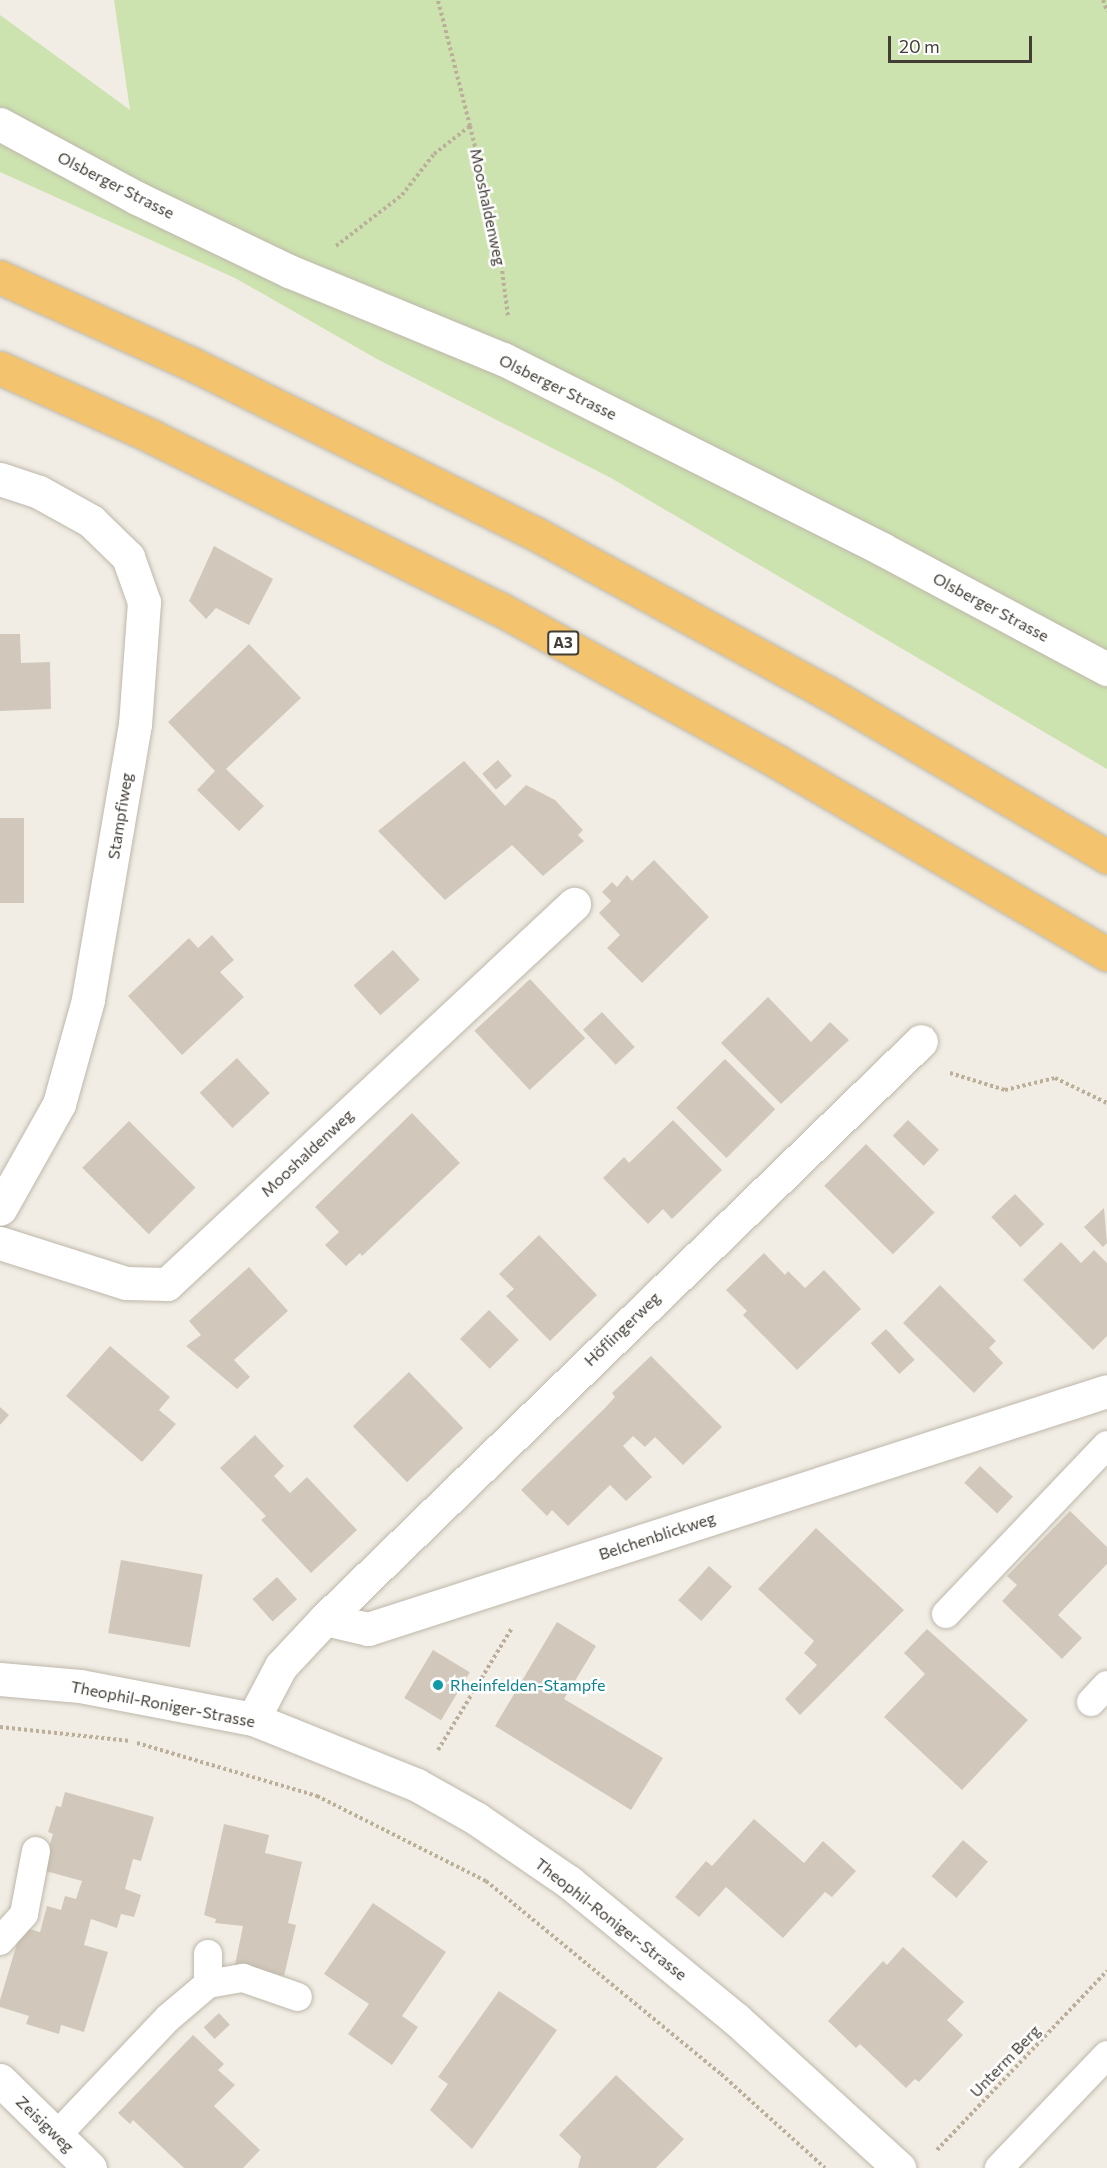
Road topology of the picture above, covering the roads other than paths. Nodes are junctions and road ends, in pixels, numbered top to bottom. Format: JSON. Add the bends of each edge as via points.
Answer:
{"nodes":[{"id":1,"x":0,"y":124,"type":"edge"},
{"id":2,"x":0,"y":277,"type":"edge"},
{"id":3,"x":0,"y":368,"type":"edge"},
{"id":4,"x":0,"y":479,"type":"edge"},
{"id":5,"x":1107,"y":669,"type":"edge"},
{"id":6,"x":1107,"y":857,"type":"edge"},
{"id":7,"x":574,"y":904,"type":"dead end"},
{"id":8,"x":1107,"y":954,"type":"edge"},
{"id":9,"x":921,"y":1041,"type":"road end"},
{"id":10,"x":0,"y":1209,"type":"edge"},
{"id":11,"x":0,"y":1243,"type":"edge"},
{"id":12,"x":1107,"y":1391,"type":"edge"},
{"id":13,"x":1107,"y":1445,"type":"edge"},
{"id":14,"x":946,"y":1614,"type":"dead end"},
{"id":15,"x":325,"y":1619,"type":"junction"},
{"id":16,"x":0,"y":1678,"type":"edge"},
{"id":17,"x":253,"y":1719,"type":"junction"},
{"id":18,"x":36,"y":1851,"type":"dead end"},
{"id":19,"x":0,"y":1941,"type":"edge"},
{"id":20,"x":208,"y":1954,"type":"dead end"},
{"id":21,"x":208,"y":1984,"type":"junction"},
{"id":22,"x":298,"y":1997,"type":"dead end"},
{"id":23,"x":1107,"y":2055,"type":"edge"},
{"id":24,"x":0,"y":2080,"type":"edge"},
{"id":25,"x":57,"y":2135,"type":"junction"},
{"id":26,"x":914,"y":2164,"type":"edge"},
{"id":27,"x":90,"y":2168,"type":"edge"},
{"id":28,"x":999,"y":2168,"type":"edge"}],
"edges":[{"from":1,"to":5,"type":"street","name":"Olsberger Strasse","via":[[137,198],[289,271],[503,359],[882,549]]},
{"from":2,"to":6,"type":"highway","via":[[192,364],[536,534],[828,693]]},
{"from":3,"to":8,"type":"highway","number":"A3","via":[[152,436],[498,608],[778,762]]},
{"from":4,"to":10,"type":"street","name":"Stampfiweg","via":[[39,492],[91,521],[128,557],[144,602],[135,724],[88,1000],[59,1104]]},
{"from":7,"to":11,"type":"street","name":"Mooshaldenweg","via":[[167,1284],[126,1283]]},
{"from":9,"to":15,"type":"street","name":"Höflingerweg"},
{"from":12,"to":15,"type":"street","name":"Belchenblickweg","via":[[368,1629]]},
{"from":13,"to":14,"type":"lane"},
{"from":15,"to":17,"type":"street","via":[[280,1666]]},
{"from":16,"to":17,"type":"street","name":"Theophil-Roniger-Strasse","via":[[80,1686]]},
{"from":17,"to":26,"type":"street","name":"Theophil-Roniger-Strasse","via":[[417,1785],[477,1819],[569,1882]]},
{"from":18,"to":19,"type":"lane","via":[[24,1914]]},
{"from":20,"to":21,"type":"lane"},
{"from":21,"to":22,"type":"lane","via":[[243,1978]]},
{"from":21,"to":25,"type":"lane","via":[[168,2018]]},
{"from":23,"to":28,"type":"lane"},
{"from":24,"to":25,"type":"street","name":"Zeisigweg"},
{"from":25,"to":27,"type":"street","name":"Zeisigweg"}]}
